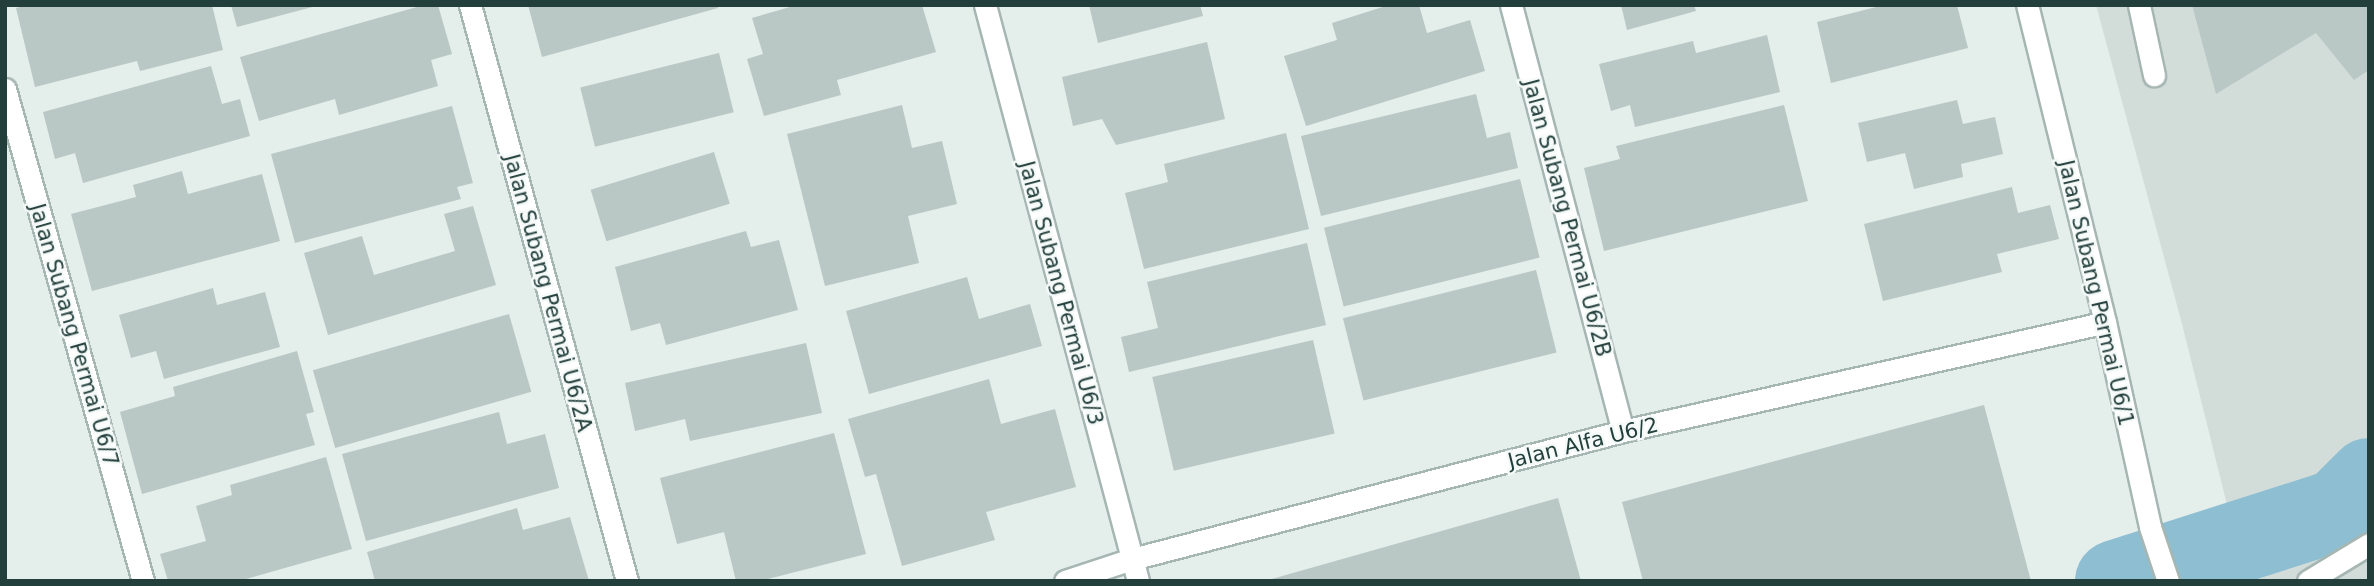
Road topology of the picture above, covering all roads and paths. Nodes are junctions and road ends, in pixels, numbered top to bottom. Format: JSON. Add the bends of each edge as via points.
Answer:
{"nodes":[{"id":1,"x":470,"y":5,"type":"edge"},
{"id":2,"x":985,"y":5,"type":"edge"},
{"id":3,"x":1511,"y":5,"type":"edge"},
{"id":4,"x":2027,"y":5,"type":"edge"},
{"id":5,"x":2139,"y":5,"type":"edge"},
{"id":6,"x":2154,"y":75,"type":"dead end"},
{"id":7,"x":5,"y":89,"type":"edge"},
{"id":8,"x":2105,"y":322,"type":"junction"},
{"id":9,"x":1623,"y":431,"type":"junction"},
{"id":10,"x":2369,"y":544,"type":"edge"},
{"id":11,"x":1132,"y":559,"type":"junction"},
{"id":12,"x":143,"y":581,"type":"edge"},
{"id":13,"x":627,"y":581,"type":"edge"},
{"id":14,"x":1065,"y":581,"type":"edge"},
{"id":15,"x":1138,"y":581,"type":"edge"},
{"id":16,"x":2168,"y":581,"type":"edge"},
{"id":17,"x":2308,"y":581,"type":"edge"}],
"edges":[{"from":1,"to":13,"type":"street","name":"Jalan Subang Permai U6/2A"},
{"from":2,"to":11,"type":"street","name":"Jalan Subang Permai U6/3"},
{"from":3,"to":9,"type":"street","name":"Jalan Subang Permai U6/2B"},
{"from":4,"to":8,"type":"street","name":"Jalan Subang Permai U6/1"},
{"from":5,"to":6,"type":"street"},
{"from":7,"to":12,"type":"street","name":"Jalan Subang Permai U6/7"},
{"from":8,"to":9,"type":"street","name":"Jalan Alfa U6/2"},
{"from":8,"to":16,"type":"street","name":"Jalan Subang Permai U6/1","via":[[2150,527]]},
{"from":9,"to":11,"type":"street","name":"Jalan Alfa U6/2"},
{"from":10,"to":17,"type":"street"},
{"from":11,"to":14,"type":"street","name":"Jalan Alfa U6/2"},
{"from":11,"to":15,"type":"street","name":"Jalan Subang Permai U6/3"}]}
